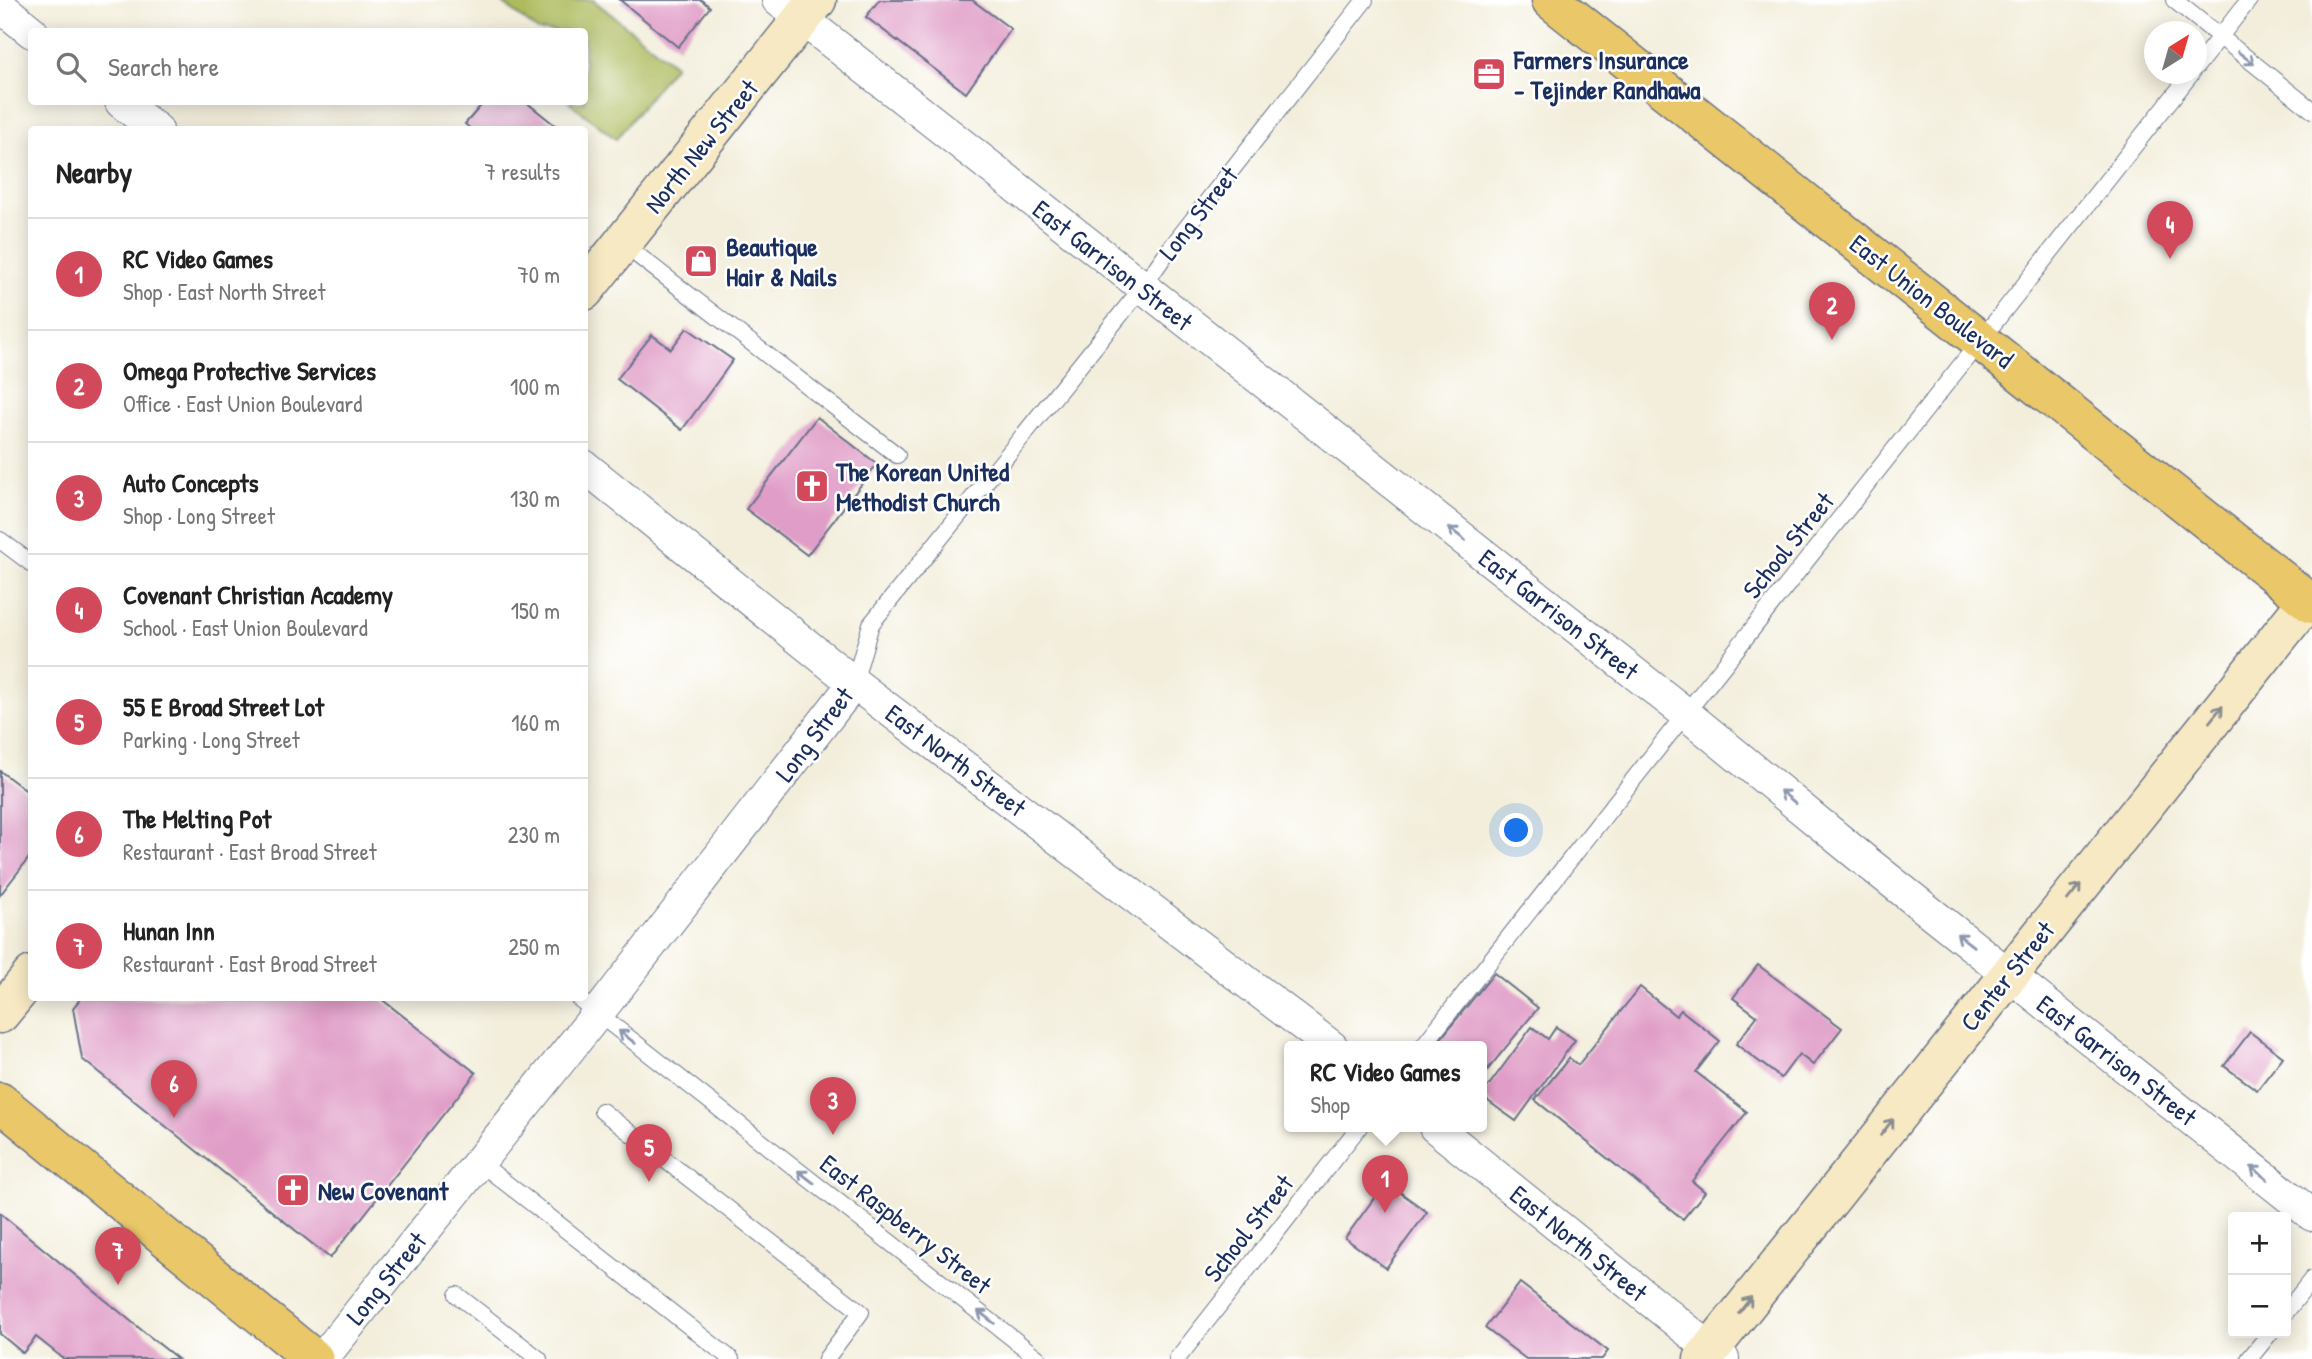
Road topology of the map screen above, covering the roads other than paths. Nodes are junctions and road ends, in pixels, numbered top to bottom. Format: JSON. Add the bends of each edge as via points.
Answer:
{"nodes":[{"id":1,"x":1365,"y":0,"type":"edge"},
{"id":2,"x":1551,"y":0,"type":"edge"},
{"id":3,"x":2174,"y":0,"type":"edge"},
{"id":4,"x":2249,"y":0,"type":"edge"},
{"id":5,"x":0,"y":6,"type":"edge"},
{"id":6,"x":799,"y":6,"type":"edge"},
{"id":7,"x":28,"y":29,"type":"edge"},
{"id":8,"x":2220,"y":37,"type":"junction"},
{"id":9,"x":2207,"y":53,"type":"edge"},
{"id":10,"x":2184,"y":84,"type":"edge"},
{"id":11,"x":125,"y":105,"type":"edge"},
{"id":12,"x":2312,"y":110,"type":"edge"},
{"id":13,"x":152,"y":126,"type":"edge"},
{"id":14,"x":623,"y":244,"type":"junction"},
{"id":15,"x":588,"y":286,"type":"edge"},
{"id":16,"x":1142,"y":288,"type":"junction"},
{"id":17,"x":1982,"y":341,"type":"junction"},
{"id":18,"x":897,"y":455,"type":"dead end"},
{"id":19,"x":588,"y":469,"type":"edge"},
{"id":20,"x":0,"y":540,"type":"edge"},
{"id":21,"x":28,"y":561,"type":"edge"},
{"id":22,"x":2310,"y":600,"type":"edge"},
{"id":23,"x":854,"y":683,"type":"junction"},
{"id":24,"x":1685,"y":713,"type":"junction"},
{"id":25,"x":2008,"y":974,"type":"junction"},
{"id":26,"x":28,"y":980,"type":"edge"},
{"id":27,"x":588,"y":1005,"type":"edge"},
{"id":28,"x":0,"y":1014,"type":"edge"},
{"id":29,"x":1324,"y":1041,"type":"edge"},
{"id":30,"x":1427,"y":1041,"type":"edge"},
{"id":31,"x":0,"y":1102,"type":"edge"},
{"id":32,"x":602,"y":1111,"type":"dead end"},
{"id":33,"x":1355,"y":1132,"type":"edge"},
{"id":34,"x":1441,"y":1132,"type":"edge"},
{"id":35,"x":478,"y":1162,"type":"junction"},
{"id":36,"x":2312,"y":1215,"type":"edge"},
{"id":37,"x":2312,"y":1279,"type":"edge"},
{"id":38,"x":457,"y":1295,"type":"dead end"},
{"id":39,"x":2291,"y":1306,"type":"edge"},
{"id":40,"x":2266,"y":1338,"type":"edge"},
{"id":41,"x":1712,"y":1356,"type":"edge"},
{"id":42,"x":314,"y":1359,"type":"edge"},
{"id":43,"x":322,"y":1359,"type":"edge"},
{"id":44,"x":540,"y":1359,"type":"edge"},
{"id":45,"x":730,"y":1359,"type":"edge"},
{"id":46,"x":825,"y":1359,"type":"edge"},
{"id":47,"x":1039,"y":1359,"type":"edge"},
{"id":48,"x":1177,"y":1359,"type":"edge"},
{"id":49,"x":2249,"y":1359,"type":"edge"}],
"edges":[{"from":1,"to":16,"type":"lane","name":"Long Street"},
{"from":2,"to":17,"type":"main road","name":"East Union Boulevard"},
{"from":3,"to":8,"type":"lane"},
{"from":4,"to":8,"type":"lane"},
{"from":5,"to":7,"type":"street"},
{"from":6,"to":14,"type":"main road","name":"North New Street"},
{"from":6,"to":16,"type":"street","name":"East Garrison Street"},
{"from":8,"to":9,"type":"lane"},
{"from":8,"to":12,"type":"lane","one_way":true},
{"from":10,"to":17,"type":"lane","name":"School Street"},
{"from":11,"to":13,"type":"street"},
{"from":14,"to":15,"type":"main road","name":"North New Street"},
{"from":14,"to":18,"type":"lane"},
{"from":16,"to":23,"type":"lane","name":"Long Street","via":[[871,624]]},
{"from":24,"to":16,"type":"street","name":"East Garrison Street","one_way":true},
{"from":17,"to":22,"type":"main road","name":"East Union Boulevard"},
{"from":17,"to":24,"type":"lane","name":"School Street"},
{"from":19,"to":23,"type":"street","name":"East North Street"},
{"from":20,"to":21,"type":"lane"},
{"from":25,"to":22,"type":"main road","name":"Center Street","one_way":true},
{"from":23,"to":27,"type":"street","name":"Long Street"},
{"from":23,"to":29,"type":"street","name":"East North Street"},
{"from":25,"to":24,"type":"street","name":"East Garrison Street","one_way":true},
{"from":24,"to":30,"type":"lane","name":"School Street"},
{"from":36,"to":25,"type":"street","name":"East Garrison Street","one_way":true},
{"from":41,"to":25,"type":"main road","name":"Center Street","one_way":true},
{"from":26,"to":28,"type":"main road"},
{"from":27,"to":35,"type":"street","name":"Long Street"},
{"from":47,"to":27,"type":"lane","name":"East Raspberry Street","one_way":true},
{"from":31,"to":42,"type":"main road"},
{"from":32,"to":46,"type":"lane","via":[[861,1312]]},
{"from":33,"to":48,"type":"lane","name":"School Street"},
{"from":34,"to":41,"type":"street","name":"East North Street"},
{"from":35,"to":43,"type":"street","name":"Long Street"},
{"from":35,"to":45,"type":"lane"},
{"from":37,"to":39,"type":"lane"},
{"from":38,"to":44,"type":"lane"},
{"from":40,"to":49,"type":"lane"}]}
